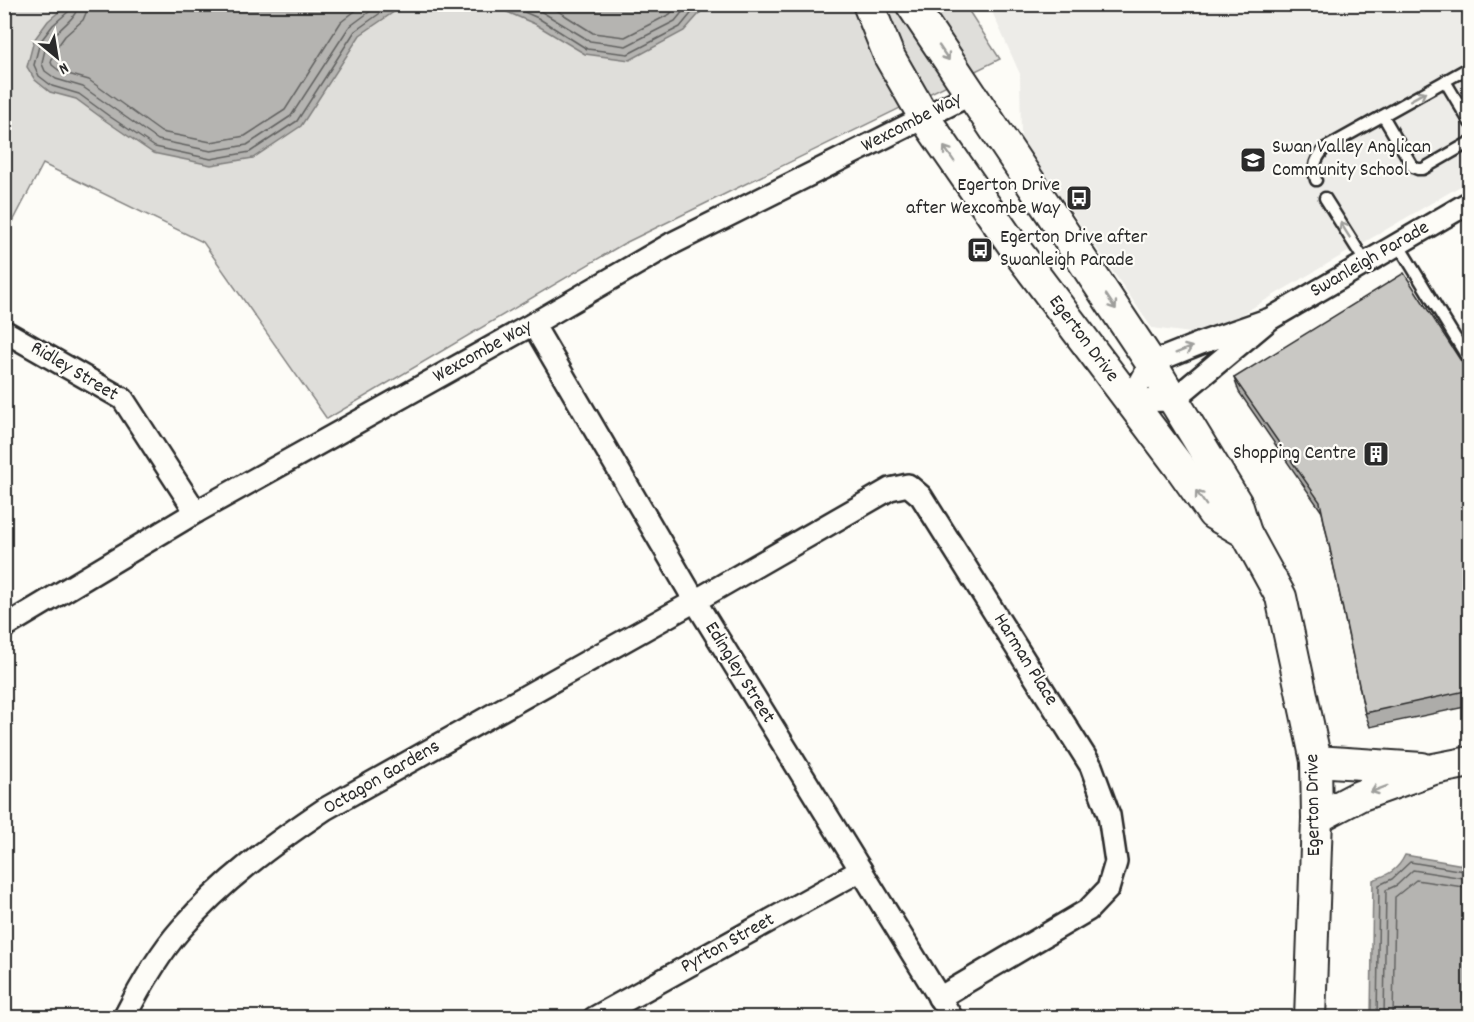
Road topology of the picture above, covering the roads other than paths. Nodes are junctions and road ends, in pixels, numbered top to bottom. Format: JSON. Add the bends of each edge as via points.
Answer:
{"nodes":[{"id":1,"x":868,"y":4,"type":"edge"},
{"id":2,"x":911,"y":4,"type":"edge"},
{"id":3,"x":1470,"y":68,"type":"edge"},
{"id":4,"x":1445,"y":81,"type":"junction"},
{"id":5,"x":971,"y":94,"type":"junction"},
{"id":6,"x":1383,"y":116,"type":"junction"},
{"id":7,"x":924,"y":117,"type":"junction"},
{"id":8,"x":1470,"y":123,"type":"edge"},
{"id":9,"x":1470,"y":142,"type":"edge"},
{"id":10,"x":1316,"y":180,"type":"dead end"},
{"id":11,"x":1326,"y":198,"type":"dead end"},
{"id":12,"x":1470,"y":202,"type":"edge"},
{"id":13,"x":1398,"y":244,"type":"junction"},
{"id":14,"x":1366,"y":263,"type":"junction"},
{"id":15,"x":1270,"y":319,"type":"junction"},
{"id":16,"x":532,"y":324,"type":"junction"},
{"id":17,"x":4,"y":331,"type":"edge"},
{"id":18,"x":1470,"y":362,"type":"edge"},
{"id":19,"x":1151,"y":363,"type":"junction"},
{"id":20,"x":1173,"y":400,"type":"junction"},
{"id":21,"x":1130,"y":401,"type":"junction"},
{"id":22,"x":196,"y":512,"type":"junction"},
{"id":23,"x":1246,"y":533,"type":"junction"},
{"id":24,"x":695,"y":602,"type":"junction"},
{"id":25,"x":4,"y":627,"type":"edge"},
{"id":26,"x":1316,"y":760,"type":"junction"},
{"id":27,"x":1470,"y":762,"type":"edge"},
{"id":28,"x":1434,"y":769,"type":"junction"},
{"id":29,"x":1317,"y":818,"type":"junction"},
{"id":30,"x":861,"y":870,"type":"junction"},
{"id":31,"x":939,"y":998,"type":"junction"},
{"id":32,"x":124,"y":1017,"type":"edge"},
{"id":33,"x":594,"y":1017,"type":"edge"},
{"id":34,"x":952,"y":1017,"type":"edge"},
{"id":35,"x":1310,"y":1017,"type":"edge"}],
"edges":[{"from":1,"to":7,"type":"street","name":"Egerton Drive","via":[[889,56]]},
{"from":2,"to":5,"type":"street","name":"Egerton Drive","one_way":true},
{"from":3,"to":4,"type":"lane"},
{"from":6,"to":4,"type":"lane","one_way":true},
{"from":4,"to":8,"type":"lane"},
{"from":5,"to":7,"type":"street","name":"Wexcombe Way"},
{"from":5,"to":19,"type":"street","name":"Egerton Drive","one_way":true},
{"from":6,"to":9,"type":"lane","via":[[1418,170]]},
{"from":6,"to":10,"type":"lane","via":[[1325,148],[1314,168]]},
{"from":7,"to":16,"type":"street","name":"Wexcombe Way","via":[[671,244]]},
{"from":21,"to":7,"type":"street","name":"Egerton Drive","one_way":true,"via":[[1017,251]]},
{"from":14,"to":11,"type":"lane","one_way":true},
{"from":12,"to":13,"type":"street","name":"Swanleigh Parade"},
{"from":13,"to":14,"type":"street","name":"Swanleigh Parade"},
{"from":13,"to":18,"type":"lane"},
{"from":14,"to":15,"type":"street","name":"Swanleigh Parade"},
{"from":19,"to":15,"type":"street","name":"Swanleigh Parade","one_way":true},
{"from":15,"to":20,"type":"street","name":"Swanleigh Parade"},
{"from":16,"to":22,"type":"street","name":"Wexcombe Way"},
{"from":16,"to":24,"type":"street","name":"Edingley Street"},
{"from":17,"to":22,"type":"street","name":"Ridley Street","via":[[123,399]]},
{"from":19,"to":20,"type":"street","name":"Egerton Drive"},
{"from":19,"to":21,"type":"street"},
{"from":20,"to":21,"type":"street"},
{"from":20,"to":23,"type":"street","name":"Egerton Drive","via":[[1237,504]]},
{"from":23,"to":21,"type":"street","name":"Egerton Drive","one_way":true,"via":[[1212,514]]},
{"from":22,"to":25,"type":"street","name":"Wexcombe Way"},
{"from":23,"to":26,"type":"street","name":"Egerton Drive","via":[[1281,597]]},
{"from":24,"to":30,"type":"street","name":"Edingley Street"},
{"from":24,"to":31,"type":"street","name":"Harman Place","via":[[890,489],[908,485],[921,496],[1091,766],[1109,815],[1116,862],[1108,889],[1088,910]]},
{"from":24,"to":32,"type":"street","name":"Octagon Gardens","via":[[325,809],[281,839],[212,896],[180,929]]},
{"from":26,"to":28,"type":"street"},
{"from":26,"to":29,"type":"street","name":"Egerton Drive"},
{"from":27,"to":28,"type":"street"},
{"from":28,"to":29,"type":"street","one_way":true,"via":[[1359,796]]},
{"from":29,"to":35,"type":"street","name":"Egerton Drive"},
{"from":30,"to":31,"type":"street","name":"Edingley Street"},
{"from":30,"to":33,"type":"street","name":"Pyrton Street"},
{"from":31,"to":34,"type":"street","name":"Edingley Street"}]}
